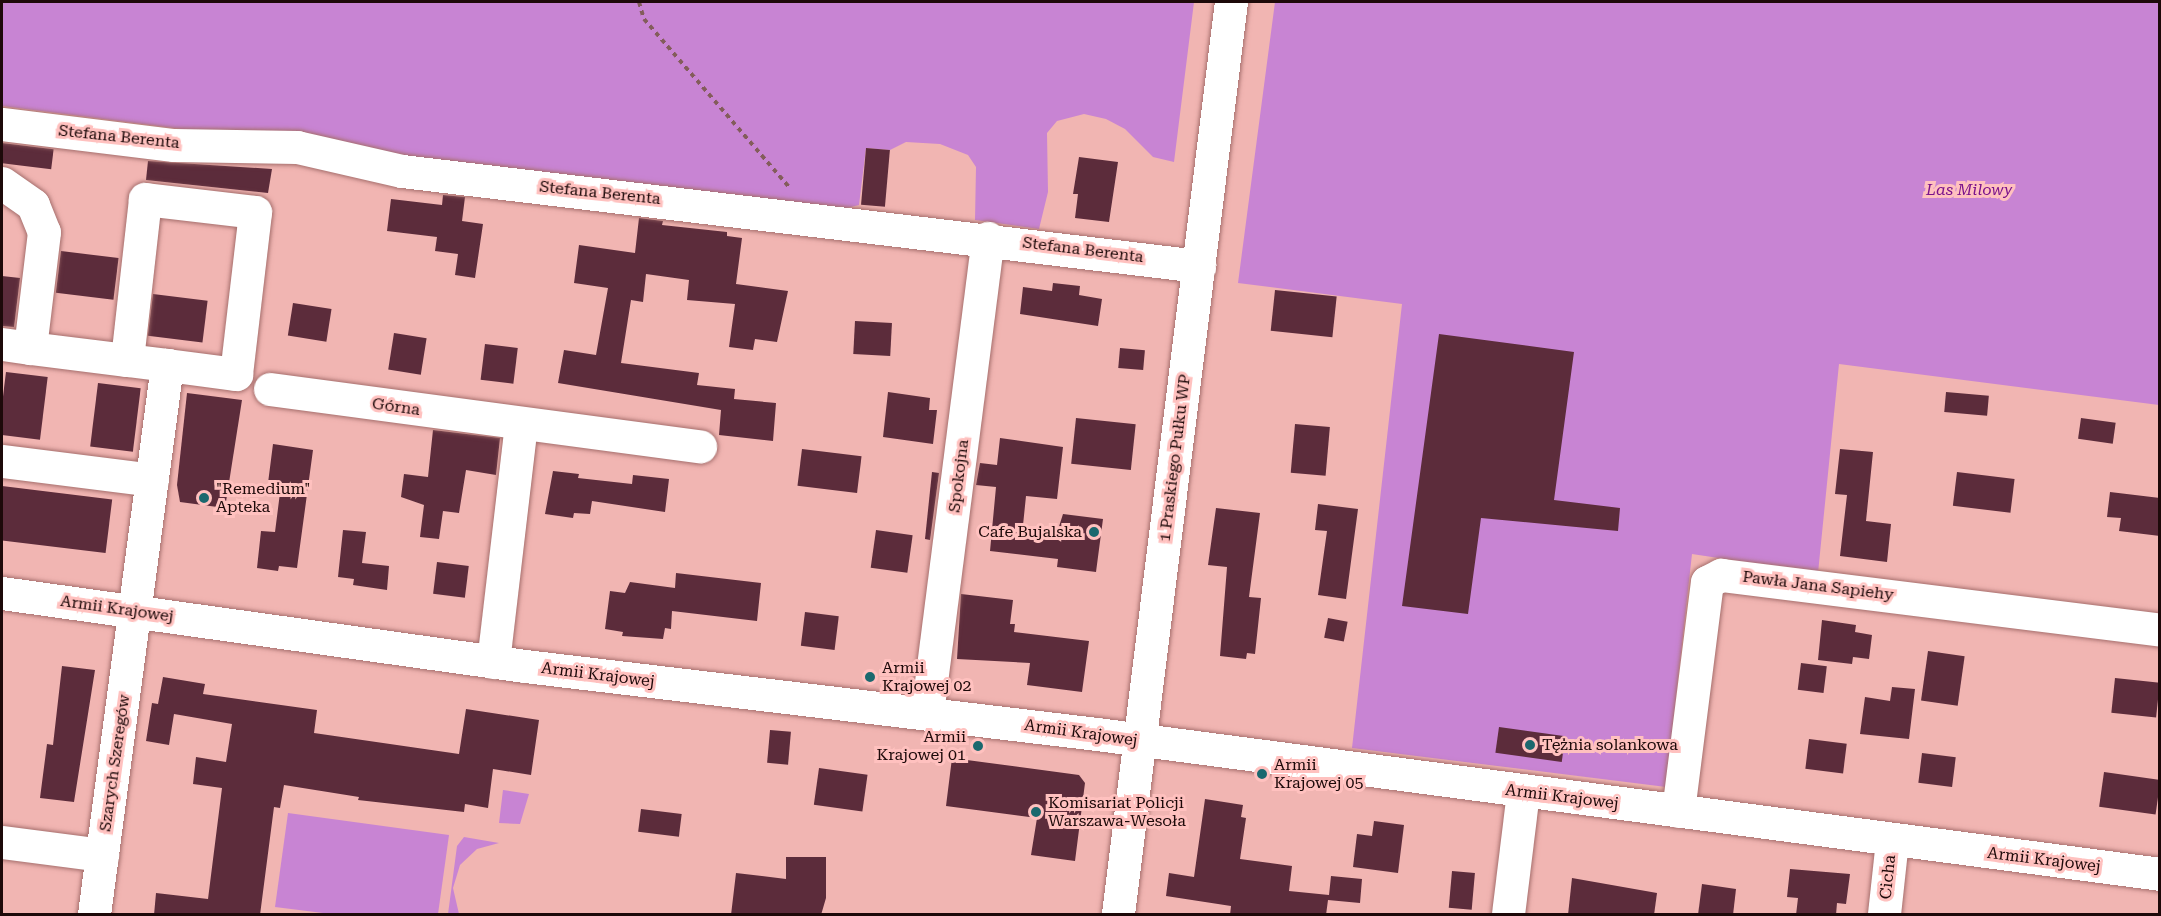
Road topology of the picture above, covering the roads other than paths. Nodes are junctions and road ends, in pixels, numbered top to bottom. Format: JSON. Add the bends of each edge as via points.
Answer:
{"nodes":[{"id":1,"x":1232,"y":2,"type":"edge"},
{"id":2,"x":2,"y":124,"type":"edge"},
{"id":3,"x":2,"y":183,"type":"edge"},
{"id":4,"x":988,"y":238,"type":"junction"},
{"id":5,"x":1200,"y":266,"type":"junction"},
{"id":6,"x":16,"y":346,"type":"edge"},
{"id":7,"x":127,"y":360,"type":"junction"},
{"id":8,"x":167,"y":365,"type":"junction"},
{"id":9,"x":270,"y":389,"type":"dead end"},
{"id":10,"x":521,"y":424,"type":"junction"},
{"id":11,"x":700,"y":446,"type":"dead end"},
{"id":12,"x":2,"y":461,"type":"edge"},
{"id":13,"x":152,"y":480,"type":"junction"},
{"id":14,"x":2,"y":593,"type":"edge"},
{"id":15,"x":136,"y":612,"type":"junction"},
{"id":16,"x":2160,"y":630,"type":"edge"},
{"id":17,"x":493,"y":662,"type":"junction"},
{"id":18,"x":927,"y":714,"type":"junction"},
{"id":19,"x":1138,"y":741,"type":"junction"},
{"id":20,"x":1523,"y":792,"type":"junction"},
{"id":21,"x":1678,"y":811,"type":"junction"},
{"id":22,"x":1892,"y":840,"type":"junction"},
{"id":23,"x":2,"y":842,"type":"edge"},
{"id":24,"x":102,"y":855,"type":"junction"},
{"id":25,"x":2160,"y":874,"type":"edge"},
{"id":26,"x":94,"y":915,"type":"edge"},
{"id":27,"x":1118,"y":915,"type":"edge"},
{"id":28,"x":1508,"y":915,"type":"edge"},
{"id":29,"x":1884,"y":915,"type":"edge"}],
"edges":[{"from":1,"to":5,"type":"street","name":"1 Praskiego Pułku WP"},
{"from":2,"to":4,"type":"street","name":"Stefana Berenta","via":[[174,145],[297,147],[402,171]]},
{"from":3,"to":6,"type":"street","via":[[33,205],[44,232]]},
{"from":4,"to":5,"type":"street","name":"Stefana Berenta"},
{"from":4,"to":18,"type":"street","name":"Spokojna"},
{"from":5,"to":19,"type":"street","name":"1 Praskiego Pułku WP"},
{"from":6,"to":7,"type":"street"},
{"from":7,"to":8,"type":"street"},
{"from":7,"to":8,"type":"street","via":[[145,199],[255,212],[236,374]]},
{"from":8,"to":13,"type":"street","name":"Szarych Szeregów"},
{"from":9,"to":10,"type":"street","name":"Górna"},
{"from":10,"to":11,"type":"street","name":"Górna"},
{"from":10,"to":17,"type":"street"},
{"from":12,"to":13,"type":"street"},
{"from":13,"to":15,"type":"street","name":"Szarych Szeregów"},
{"from":14,"to":15,"type":"street","name":"Armii Krajowej"},
{"from":15,"to":17,"type":"street","name":"Armii Krajowej"},
{"from":15,"to":24,"type":"street","name":"Szarych Szeregów"},
{"from":16,"to":21,"type":"street","name":"Pawła Jana Sapiehy","via":[[1721,575],[1707,582]]},
{"from":17,"to":18,"type":"street","name":"Armii Krajowej"},
{"from":18,"to":19,"type":"street","name":"Armii Krajowej"},
{"from":19,"to":20,"type":"street","name":"Armii Krajowej"},
{"from":19,"to":27,"type":"street","name":"1 Praskiego Pułku WP"},
{"from":20,"to":21,"type":"street","name":"Armii Krajowej"},
{"from":20,"to":28,"type":"street"},
{"from":21,"to":22,"type":"street","name":"Armii Krajowej"},
{"from":22,"to":25,"type":"street","name":"Armii Krajowej"},
{"from":22,"to":29,"type":"street","name":"Cicha"},
{"from":23,"to":24,"type":"street"},
{"from":24,"to":26,"type":"street","name":"Szarych Szeregów"}]}
